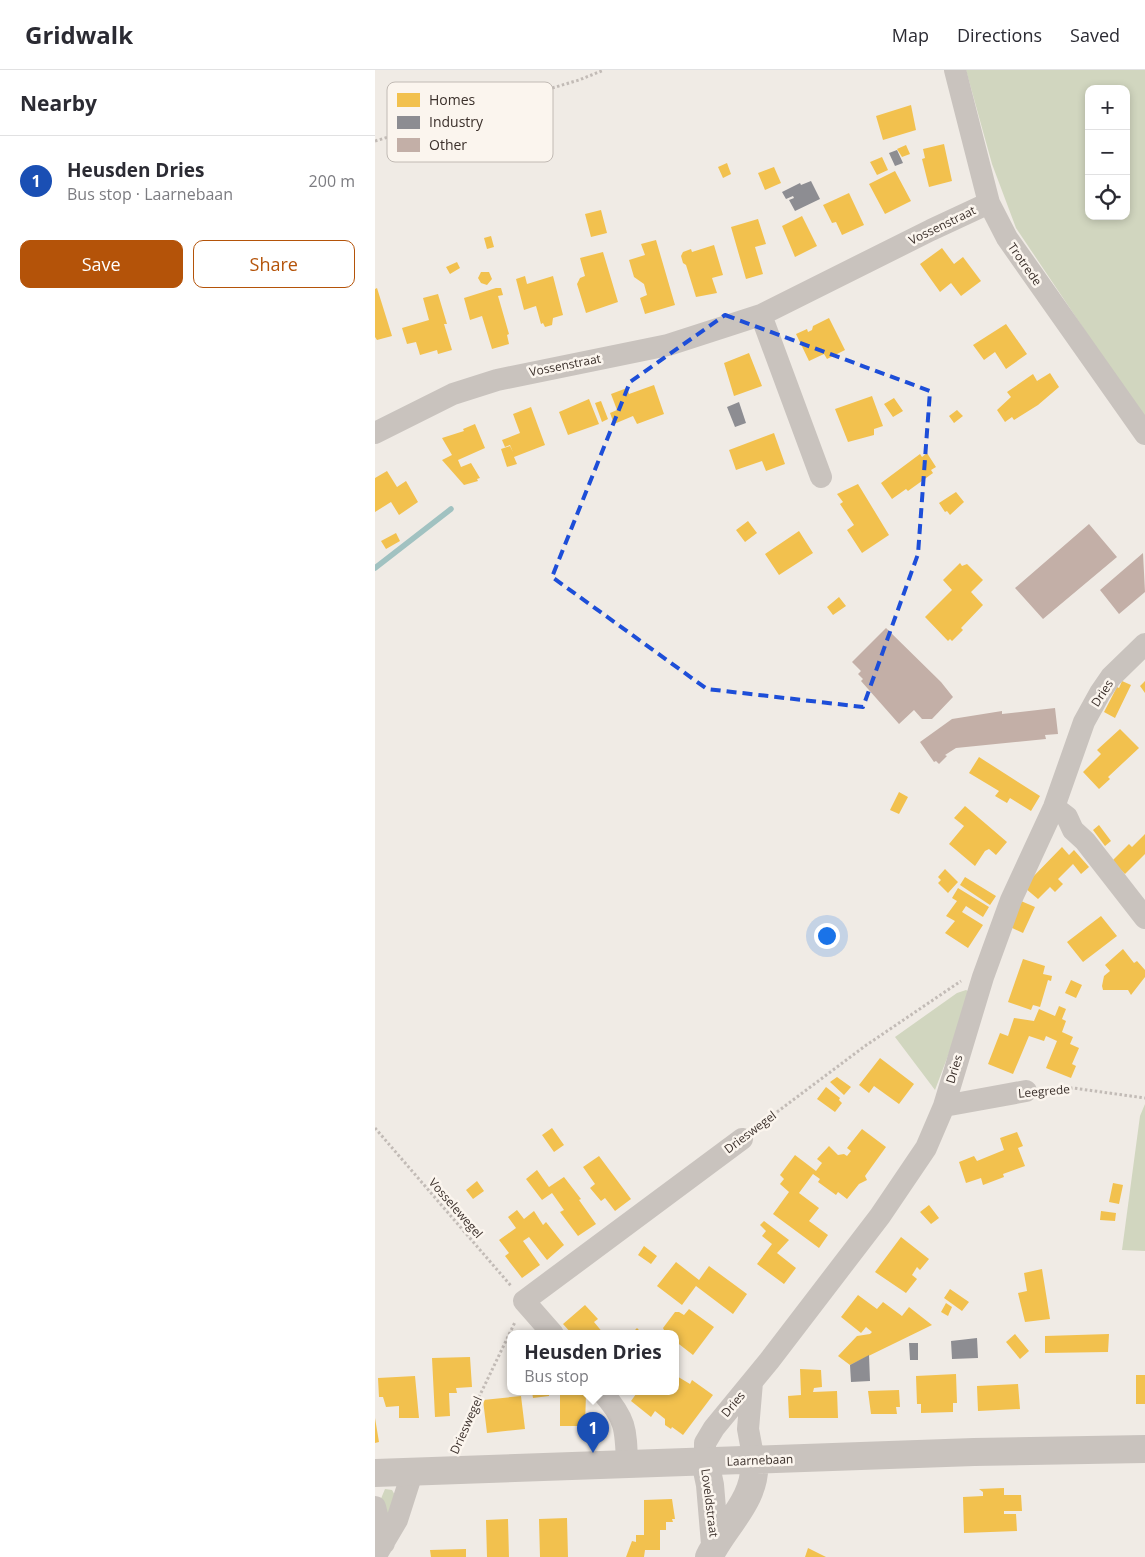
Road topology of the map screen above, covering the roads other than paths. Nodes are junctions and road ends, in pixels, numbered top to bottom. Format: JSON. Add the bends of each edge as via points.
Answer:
{"nodes":[{"id":1,"x":955,"y":70,"type":"edge"},
{"id":2,"x":989,"y":203,"type":"junction"},
{"id":3,"x":761,"y":315,"type":"junction"},
{"id":4,"x":375,"y":433,"type":"edge"},
{"id":5,"x":1145,"y":434,"type":"edge"},
{"id":6,"x":821,"y":477,"type":"dead end"},
{"id":7,"x":1145,"y":644,"type":"edge"},
{"id":8,"x":1054,"y":807,"type":"junction"},
{"id":9,"x":1073,"y":830,"type":"junction"},
{"id":10,"x":1043,"y":832,"type":"junction"},
{"id":11,"x":1145,"y":918,"type":"edge"},
{"id":12,"x":1027,"y":1091,"type":"road end"},
{"id":13,"x":944,"y":1106,"type":"junction"},
{"id":14,"x":742,"y":1139,"type":"road end"},
{"id":15,"x":549,"y":1330,"type":"edge"},
{"id":16,"x":752,"y":1382,"type":"junction"},
{"id":17,"x":604,"y":1395,"type":"edge"},
{"id":18,"x":1145,"y":1449,"type":"edge"},
{"id":19,"x":754,"y":1461,"type":"junction"},
{"id":20,"x":705,"y":1462,"type":"junction"},
{"id":21,"x":627,"y":1464,"type":"junction"},
{"id":22,"x":413,"y":1470,"type":"junction"},
{"id":23,"x":375,"y":1473,"type":"edge"},
{"id":24,"x":375,"y":1507,"type":"edge"},
{"id":25,"x":380,"y":1550,"type":"edge"},
{"id":26,"x":712,"y":1550,"type":"edge"}],
"edges":[{"from":1,"to":2,"type":"street","name":"Trotrede"},
{"from":2,"to":3,"type":"street","name":"Vossenstraat"},
{"from":2,"to":5,"type":"street","name":"Trotrede","via":[[1007,238]]},
{"from":3,"to":4,"type":"street","name":"Vossenstraat","via":[[668,345],[497,380],[453,394]]},
{"from":3,"to":6,"type":"street"},
{"from":7,"to":8,"type":"street","name":"Dries","via":[[1100,693],[1085,722]]},
{"from":8,"to":9,"type":"street","via":[[1067,817]]},
{"from":8,"to":10,"type":"street","name":"Dries"},
{"from":9,"to":10,"type":"street"},
{"from":9,"to":11,"type":"street"},
{"from":10,"to":13,"type":"street","name":"Dries","via":[[1011,900],[983,977]]},
{"from":12,"to":13,"type":"street","name":"Leegrede"},
{"from":13,"to":16,"type":"street","name":"Dries","via":[[926,1148],[888,1204]]},
{"from":14,"to":15,"type":"street","name":"Drieswegel","via":[[524,1301]]},
{"from":16,"to":19,"type":"street","via":[[748,1428]]},
{"from":16,"to":20,"type":"street","name":"Dries","via":[[714,1428],[704,1446]]},
{"from":17,"to":21,"type":"street","via":[[625,1424]]},
{"from":18,"to":19,"type":"street","name":"Laarnebaan"},
{"from":19,"to":20,"type":"street","name":"Laarnebaan"},
{"from":19,"to":26,"type":"street","name":"Loveldstraat","via":[[755,1473],[737,1517]]},
{"from":20,"to":21,"type":"street","name":"Laarnebaan"},
{"from":20,"to":26,"type":"street","name":"Loveldstraat","via":[[710,1485]]},
{"from":21,"to":22,"type":"street","name":"Laarnebaan"},
{"from":22,"to":23,"type":"street","name":"Laarnebaan"},
{"from":22,"to":25,"type":"street","via":[[397,1520]]},
{"from":24,"to":25,"type":"street"}]}
